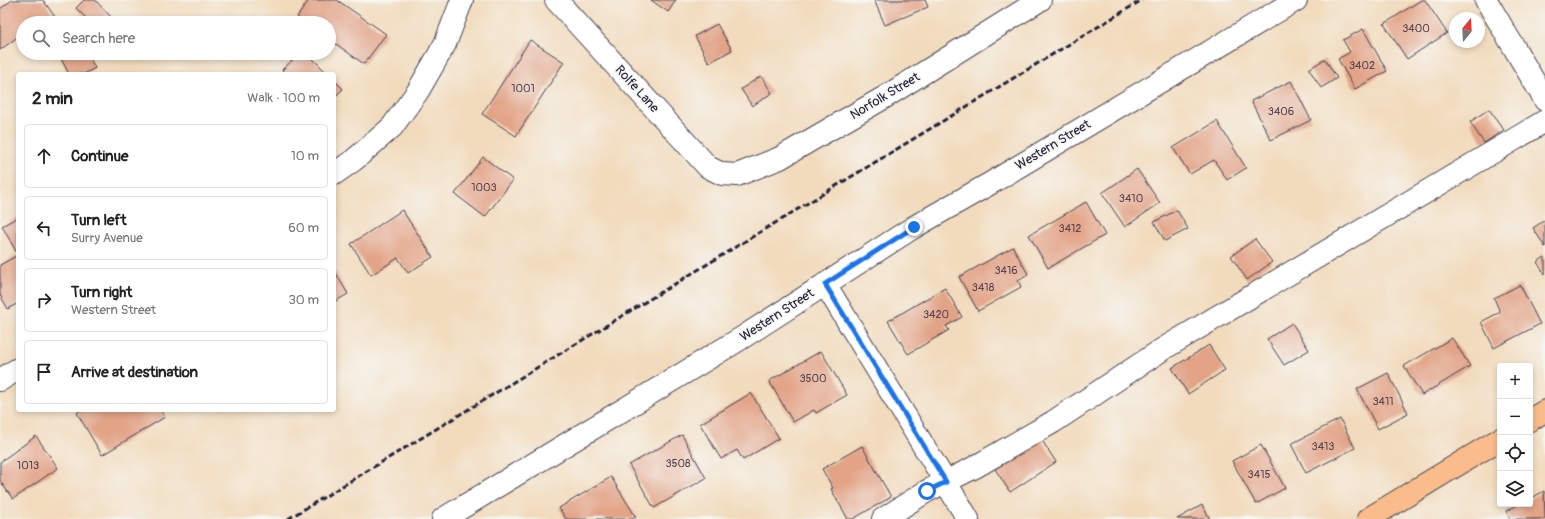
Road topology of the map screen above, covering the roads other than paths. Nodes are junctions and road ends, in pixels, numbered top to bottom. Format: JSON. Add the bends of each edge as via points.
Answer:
{"nodes":[{"id":1,"x":462,"y":0,"type":"edge"},
{"id":2,"x":556,"y":0,"type":"edge"},
{"id":3,"x":1040,"y":0,"type":"edge"},
{"id":4,"x":1296,"y":0,"type":"edge"},
{"id":5,"x":1486,"y":0,"type":"edge"},
{"id":6,"x":1545,"y":100,"type":"edge"},
{"id":7,"x":1545,"y":121,"type":"edge"},
{"id":8,"x":336,"y":173,"type":"edge"},
{"id":9,"x":722,"y":174,"type":"joint"},
{"id":10,"x":825,"y":284,"type":"junction"},
{"id":11,"x":16,"y":370,"type":"edge"},
{"id":12,"x":0,"y":380,"type":"edge"},
{"id":13,"x":1545,"y":411,"type":"edge"},
{"id":14,"x":1533,"y":418,"type":"edge"},
{"id":15,"x":1497,"y":441,"type":"edge"},
{"id":16,"x":946,"y":482,"type":"junction"},
{"id":17,"x":443,"y":519,"type":"edge"},
{"id":18,"x":883,"y":519,"type":"edge"},
{"id":19,"x":968,"y":519,"type":"edge"},
{"id":20,"x":1368,"y":519,"type":"edge"}],
"edges":[{"from":1,"to":8,"type":"street","via":[[445,44],[418,91],[392,127]]},
{"from":2,"to":9,"type":"street","name":"Rolfe Lane","via":[[708,167]]},
{"from":3,"to":9,"type":"street","name":"Norfolk Street","via":[[885,97],[780,158],[745,173]]},
{"from":4,"to":10,"type":"street","name":"Western Street","via":[[914,227]]},
{"from":5,"to":6,"type":"street"},
{"from":7,"to":16,"type":"street","via":[[1163,349],[1053,422]]},
{"from":10,"to":16,"type":"street"},
{"from":10,"to":17,"type":"street","name":"Western Street","via":[[740,339]]},
{"from":11,"to":12,"type":"street"},
{"from":13,"to":14,"type":"highway"},
{"from":15,"to":20,"type":"highway"},
{"from":16,"to":18,"type":"street"},
{"from":16,"to":19,"type":"street"}]}
